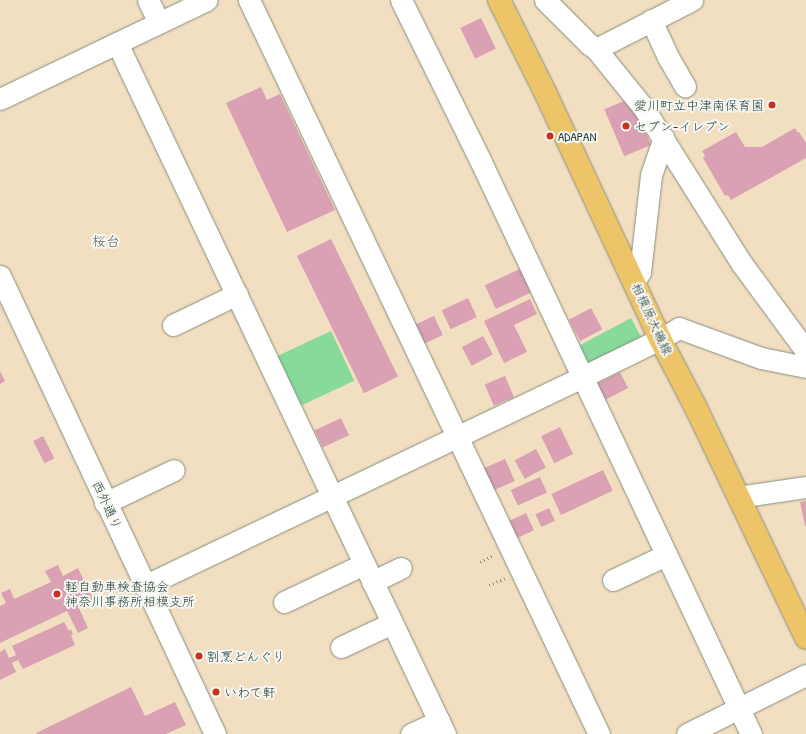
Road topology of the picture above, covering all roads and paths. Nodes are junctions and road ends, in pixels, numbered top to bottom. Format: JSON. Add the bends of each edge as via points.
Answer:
{"nodes":[{"id":1,"x":148,"y":0,"type":"edge"},
{"id":2,"x":207,"y":0,"type":"edge"},
{"id":3,"x":249,"y":0,"type":"edge"},
{"id":4,"x":402,"y":0,"type":"edge"},
{"id":5,"x":499,"y":0,"type":"edge"},
{"id":6,"x":545,"y":0,"type":"edge"},
{"id":7,"x":692,"y":0,"type":"edge"},
{"id":8,"x":651,"y":20,"type":"junction"},
{"id":9,"x":159,"y":23,"type":"junction"},
{"id":10,"x":117,"y":43,"type":"junction"},
{"id":11,"x":596,"y":49,"type":"junction"},
{"id":12,"x":685,"y":87,"type":"dead end"},
{"id":13,"x":0,"y":99,"type":"edge"},
{"id":14,"x":664,"y":138,"type":"junction"},
{"id":15,"x":0,"y":276,"type":"edge"},
{"id":16,"x":634,"y":282,"type":"junction"},
{"id":17,"x":236,"y":294,"type":"junction"},
{"id":18,"x":173,"y":325,"type":"dead end"},
{"id":19,"x":660,"y":339,"type":"junction"},
{"id":20,"x":806,"y":351,"type":"edge"},
{"id":21,"x":806,"y":367,"type":"edge"},
{"id":22,"x":582,"y":377,"type":"junction"},
{"id":23,"x":457,"y":437,"type":"junction"},
{"id":24,"x":174,"y":470,"type":"dead end"},
{"id":25,"x":806,"y":487,"type":"edge"},
{"id":26,"x":332,"y":497,"type":"junction"},
{"id":27,"x":738,"y":497,"type":"junction"},
{"id":28,"x":106,"y":503,"type":"junction"},
{"id":29,"x":666,"y":555,"type":"junction"},
{"id":30,"x":401,"y":568,"type":"dead end"},
{"id":31,"x":368,"y":573,"type":"junction"},
{"id":32,"x":613,"y":580,"type":"dead end"},
{"id":33,"x":144,"y":586,"type":"junction"},
{"id":34,"x":284,"y":602,"type":"dead end"},
{"id":35,"x":392,"y":623,"type":"junction"},
{"id":36,"x":806,"y":638,"type":"edge"},
{"id":37,"x":341,"y":647,"type":"dead end"},
{"id":38,"x":806,"y":675,"type":"edge"},
{"id":39,"x":739,"y":709,"type":"junction"},
{"id":40,"x":442,"y":727,"type":"edge"},
{"id":41,"x":214,"y":734,"type":"edge"},
{"id":42,"x":411,"y":734,"type":"edge"},
{"id":43,"x":599,"y":734,"type":"edge"},
{"id":44,"x":687,"y":734,"type":"edge"},
{"id":45,"x":751,"y":734,"type":"edge"}],
"edges":[{"from":1,"to":9,"type":"street"},
{"from":2,"to":9,"type":"street"},
{"from":3,"to":23,"type":"street"},
{"from":4,"to":22,"type":"street"},
{"from":5,"to":16,"type":"main road","name":"相模原大磯線"},
{"from":6,"to":11,"type":"street"},
{"from":7,"to":8,"type":"street"},
{"from":8,"to":11,"type":"street"},
{"from":8,"to":12,"type":"street"},
{"from":9,"to":10,"type":"street"},
{"from":10,"to":13,"type":"street"},
{"from":10,"to":17,"type":"street"},
{"from":11,"to":14,"type":"street","via":[[644,107]]},
{"from":14,"to":16,"type":"street","via":[[651,174],[640,272]]},
{"from":14,"to":20,"type":"street","via":[[742,264]]},
{"from":15,"to":28,"type":"street","name":"西外通り"},
{"from":16,"to":19,"type":"main road","name":"相模原大磯線"},
{"from":17,"to":18,"type":"street"},
{"from":17,"to":26,"type":"street","via":[[252,342]]},
{"from":19,"to":21,"type":"street","via":[[679,328],[762,358]]},
{"from":19,"to":22,"type":"street"},
{"from":19,"to":27,"type":"main road","name":"相模原大磯線"},
{"from":22,"to":23,"type":"street"},
{"from":22,"to":29,"type":"street"},
{"from":23,"to":26,"type":"street"},
{"from":23,"to":43,"type":"street"},
{"from":24,"to":28,"type":"street"},
{"from":25,"to":27,"type":"street"},
{"from":26,"to":31,"type":"street"},
{"from":26,"to":33,"type":"street"},
{"from":27,"to":36,"type":"main road","name":"相模原大磯線"},
{"from":28,"to":33,"type":"street","name":"西外通り"},
{"from":29,"to":32,"type":"street"},
{"from":29,"to":39,"type":"street"},
{"from":30,"to":31,"type":"street"},
{"from":31,"to":34,"type":"street"},
{"from":31,"to":35,"type":"street"},
{"from":33,"to":41,"type":"street","name":"西外通り"},
{"from":35,"to":37,"type":"street"},
{"from":35,"to":40,"type":"street"},
{"from":38,"to":39,"type":"street"},
{"from":39,"to":44,"type":"street"},
{"from":39,"to":45,"type":"street"},
{"from":40,"to":42,"type":"street"}]}
